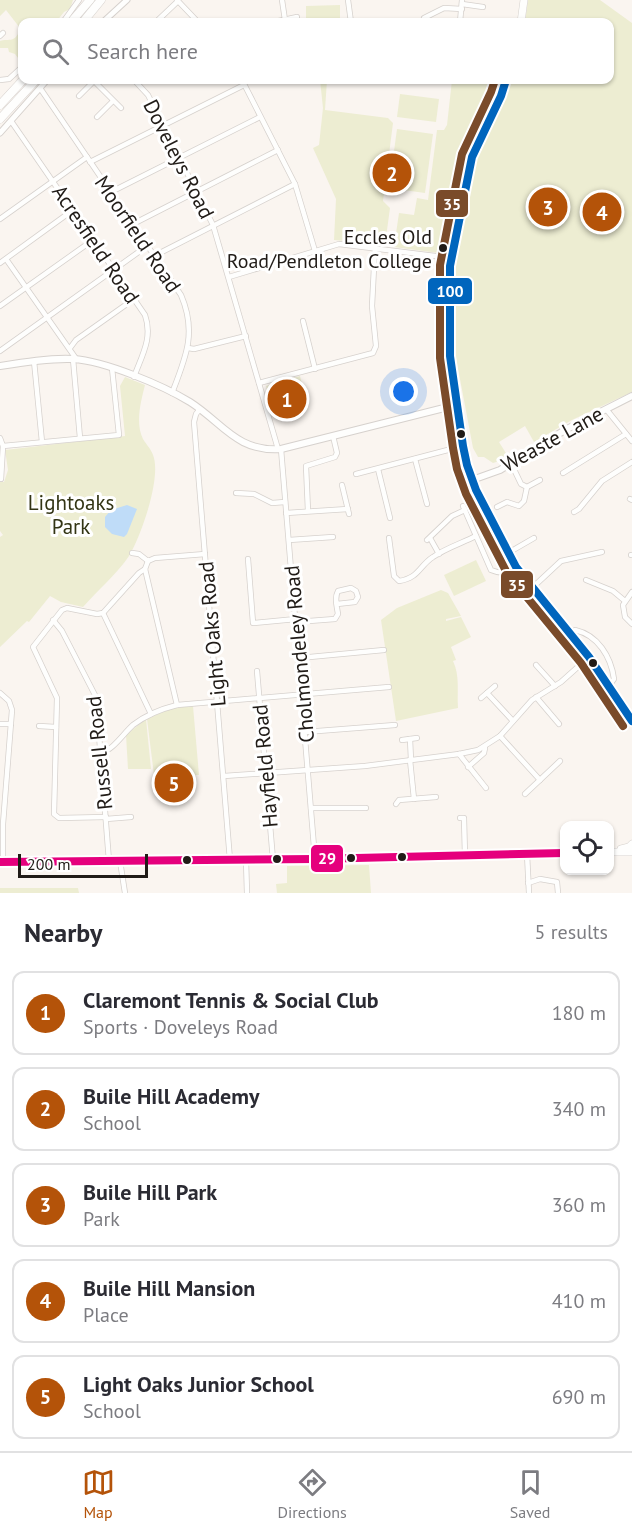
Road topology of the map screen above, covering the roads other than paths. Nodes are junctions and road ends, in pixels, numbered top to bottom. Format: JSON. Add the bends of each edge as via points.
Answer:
{"nodes":[{"id":1,"x":79,"y":0,"type":"edge"},
{"id":2,"x":90,"y":0,"type":"edge"},
{"id":3,"x":101,"y":0,"type":"edge"},
{"id":4,"x":127,"y":0,"type":"edge"},
{"id":5,"x":282,"y":0,"type":"edge"},
{"id":6,"x":348,"y":0,"type":"edge"},
{"id":7,"x":524,"y":0,"type":"edge"},
{"id":8,"x":177,"y":1,"type":"edge"},
{"id":9,"x":462,"y":4,"type":"edge"},
{"id":10,"x":483,"y":7,"type":"dead end"},
{"id":11,"x":297,"y":17,"type":"dead end"},
{"id":12,"x":66,"y":18,"type":"edge"},
{"id":13,"x":75,"y":18,"type":"edge"},
{"id":14,"x":86,"y":18,"type":"edge"},
{"id":15,"x":107,"y":18,"type":"edge"},
{"id":16,"x":160,"y":18,"type":"edge"},
{"id":17,"x":194,"y":18,"type":"edge"},
{"id":18,"x":285,"y":18,"type":"edge"},
{"id":19,"x":293,"y":18,"type":"edge"},
{"id":20,"x":350,"y":18,"type":"edge"},
{"id":21,"x":424,"y":18,"type":"dead end"},
{"id":22,"x":522,"y":18,"type":"edge"},
{"id":23,"x":18,"y":71,"type":"edge"},
{"id":24,"x":1,"y":82,"type":"edge"},
{"id":25,"x":19,"y":84,"type":"edge"},
{"id":26,"x":32,"y":84,"type":"edge"},
{"id":27,"x":44,"y":84,"type":"edge"},
{"id":28,"x":90,"y":84,"type":"edge"},
{"id":29,"x":98,"y":84,"type":"edge"},
{"id":30,"x":138,"y":84,"type":"edge"},
{"id":31,"x":239,"y":84,"type":"edge"},
{"id":32,"x":244,"y":84,"type":"edge"},
{"id":33,"x":505,"y":84,"type":"edge"},
{"id":34,"x":40,"y":88,"type":"junction"},
{"id":35,"x":79,"y":96,"type":"dead end"},
{"id":36,"x":113,"y":101,"type":"junction"},
{"id":37,"x":0,"y":105,"type":"edge"},
{"id":38,"x":121,"y":108,"type":"dead end"},
{"id":39,"x":97,"y":117,"type":"dead end"},
{"id":40,"x":260,"y":117,"type":"junction"},
{"id":41,"x":0,"y":119,"type":"edge"},
{"id":42,"x":11,"y":121,"type":"junction"},
{"id":43,"x":164,"y":125,"type":"junction"},
{"id":44,"x":0,"y":133,"type":"edge"},
{"id":45,"x":278,"y":150,"type":"junction"},
{"id":46,"x":180,"y":157,"type":"junction"},
{"id":47,"x":88,"y":159,"type":"junction"},
{"id":48,"x":53,"y":181,"type":"junction"},
{"id":49,"x":295,"y":184,"type":"junction"},
{"id":50,"x":196,"y":191,"type":"junction"},
{"id":51,"x":111,"y":192,"type":"junction"},
{"id":52,"x":73,"y":210,"type":"junction"},
{"id":53,"x":0,"y":219,"type":"edge"},
{"id":54,"x":133,"y":224,"type":"junction"},
{"id":55,"x":213,"y":225,"type":"junction"},
{"id":56,"x":93,"y":240,"type":"junction"},
{"id":57,"x":147,"y":246,"type":"junction"},
{"id":58,"x":375,"y":248,"type":"junction"},
{"id":59,"x":315,"y":251,"type":"junction"},
{"id":60,"x":154,"y":256,"type":"junction"},
{"id":61,"x":451,"y":258,"type":"junction"},
{"id":62,"x":6,"y":259,"type":"junction"},
{"id":63,"x":0,"y":263,"type":"edge"},
{"id":64,"x":113,"y":270,"type":"junction"},
{"id":65,"x":229,"y":277,"type":"junction"},
{"id":66,"x":26,"y":288,"type":"junction"},
{"id":67,"x":134,"y":299,"type":"junction"},
{"id":68,"x":0,"y":306,"type":"edge"},
{"id":69,"x":47,"y":317,"type":"junction"},
{"id":70,"x":303,"y":321,"type":"dead end"},
{"id":71,"x":246,"y":336,"type":"junction"},
{"id":72,"x":70,"y":348,"type":"junction"},
{"id":73,"x":188,"y":348,"type":"junction"},
{"id":74,"x":0,"y":351,"type":"edge"},
{"id":75,"x":75,"y":360,"type":"junction"},
{"id":76,"x":34,"y":361,"type":"junction"},
{"id":77,"x":0,"y":366,"type":"edge"},
{"id":78,"x":112,"y":368,"type":"junction"},
{"id":79,"x":315,"y":369,"type":"junction"},
{"id":80,"x":135,"y":376,"type":"junction"},
{"id":81,"x":259,"y":383,"type":"junction"},
{"id":82,"x":172,"y":393,"type":"junction"},
{"id":83,"x":632,"y":396,"type":"edge"},
{"id":84,"x":456,"y":405,"type":"junction"},
{"id":85,"x":200,"y":409,"type":"junction"},
{"id":86,"x":606,"y":409,"type":"junction"},
{"id":87,"x":626,"y":434,"type":"junction"},
{"id":88,"x":333,"y":436,"type":"junction"},
{"id":89,"x":0,"y":438,"type":"edge"},
{"id":90,"x":80,"y":438,"type":"junction"},
{"id":91,"x":632,"y":441,"type":"edge"},
{"id":92,"x":42,"y":442,"type":"junction"},
{"id":93,"x":3,"y":446,"type":"junction"},
{"id":94,"x":463,"y":446,"type":"junction"},
{"id":95,"x":279,"y":449,"type":"junction"},
{"id":96,"x":415,"y":459,"type":"junction"},
{"id":97,"x":632,"y":462,"type":"edge"},
{"id":98,"x":511,"y":463,"type":"junction"},
{"id":99,"x":378,"y":468,"type":"junction"},
{"id":100,"x":569,"y":470,"type":"junction"},
{"id":101,"x":356,"y":474,"type":"dead end"},
{"id":102,"x":563,"y":474,"type":"dead end"},
{"id":103,"x":572,"y":475,"type":"dead end"},
{"id":104,"x":1,"y":479,"type":"edge"},
{"id":105,"x":472,"y":480,"type":"junction"},
{"id":106,"x":540,"y":480,"type":"dead end"},
{"id":107,"x":342,"y":485,"type":"dead end"},
{"id":108,"x":527,"y":487,"type":"junction"},
{"id":109,"x":236,"y":493,"type":"dead end"},
{"id":110,"x":285,"y":502,"type":"junction"},
{"id":111,"x":427,"y":504,"type":"dead end"},
{"id":112,"x":497,"y":507,"type":"dead end"},
{"id":113,"x":308,"y":511,"type":"junction"},
{"id":114,"x":579,"y":511,"type":"dead end"},
{"id":115,"x":286,"y":513,"type":"junction"},
{"id":116,"x":390,"y":518,"type":"dead end"},
{"id":117,"x":476,"y":536,"type":"junction"},
{"id":118,"x":333,"y":537,"type":"dead end"},
{"id":119,"x":389,"y":538,"type":"dead end"},
{"id":120,"x":534,"y":538,"type":"dead end"},
{"id":121,"x":289,"y":540,"type":"junction"},
{"id":122,"x":602,"y":552,"type":"dead end"},
{"id":123,"x":132,"y":554,"type":"dead end"},
{"id":124,"x":205,"y":554,"type":"junction"},
{"id":125,"x":439,"y":554,"type":"junction"},
{"id":126,"x":508,"y":554,"type":"junction"},
{"id":127,"x":248,"y":559,"type":"dead end"},
{"id":128,"x":148,"y":561,"type":"junction"},
{"id":129,"x":516,"y":567,"type":"junction"},
{"id":130,"x":145,"y":569,"type":"junction"},
{"id":131,"x":586,"y":580,"type":"dead end"},
{"id":132,"x":532,"y":588,"type":"junction"},
{"id":133,"x":632,"y":592,"type":"edge"},
{"id":134,"x":625,"y":601,"type":"junction"},
{"id":135,"x":337,"y":604,"type":"junction"},
{"id":136,"x":103,"y":614,"type":"junction"},
{"id":137,"x":53,"y":620,"type":"junction"},
{"id":138,"x":296,"y":620,"type":"junction"},
{"id":139,"x":632,"y":624,"type":"edge"},
{"id":140,"x":570,"y":634,"type":"junction"},
{"id":141,"x":384,"y":650,"type":"dead end"},
{"id":142,"x":589,"y":657,"type":"junction"},
{"id":143,"x":299,"y":658,"type":"junction"},
{"id":144,"x":536,"y":665,"type":"dead end"},
{"id":145,"x":257,"y":671,"type":"dead end"},
{"id":146,"x":495,"y":686,"type":"dead end"},
{"id":147,"x":555,"y":686,"type":"junction"},
{"id":148,"x":609,"y":686,"type":"junction"},
{"id":149,"x":389,"y":687,"type":"dead end"},
{"id":150,"x":0,"y":693,"type":"edge"},
{"id":151,"x":487,"y":693,"type":"junction"},
{"id":152,"x":302,"y":694,"type":"junction"},
{"id":153,"x":536,"y":697,"type":"junction"},
{"id":154,"x":260,"y":698,"type":"junction"},
{"id":155,"x":481,"y":698,"type":"dead end"},
{"id":156,"x":218,"y":701,"type":"junction"},
{"id":157,"x":177,"y":705,"type":"junction"},
{"id":158,"x":151,"y":714,"type":"junction"},
{"id":159,"x":631,"y":717,"type":"edge"},
{"id":160,"x":513,"y":721,"type":"junction"},
{"id":161,"x":0,"y":724,"type":"edge"},
{"id":162,"x":12,"y":724,"type":"junction"},
{"id":163,"x":559,"y":724,"type":"dead end"},
{"id":164,"x":395,"y":725,"type":"dead end"},
{"id":165,"x":39,"y":726,"type":"dead end"},
{"id":166,"x":56,"y":727,"type":"junction"},
{"id":167,"x":305,"y":732,"type":"junction"},
{"id":168,"x":500,"y":736,"type":"junction"},
{"id":169,"x":417,"y":738,"type":"dead end"},
{"id":170,"x":410,"y":739,"type":"junction"},
{"id":171,"x":402,"y":740,"type":"dead end"},
{"id":172,"x":485,"y":748,"type":"junction"},
{"id":173,"x":100,"y":753,"type":"junction"},
{"id":174,"x":459,"y":754,"type":"junction"},
{"id":175,"x":0,"y":757,"type":"edge"},
{"id":176,"x":9,"y":757,"type":"junction"},
{"id":177,"x":410,"y":760,"type":"junction"},
{"id":178,"x":560,"y":761,"type":"dead end"},
{"id":179,"x":468,"y":767,"type":"junction"},
{"id":180,"x":308,"y":770,"type":"junction"},
{"id":181,"x":266,"y":773,"type":"junction"},
{"id":182,"x":224,"y":776,"type":"junction"},
{"id":183,"x":540,"y":780,"type":"junction"},
{"id":184,"x":486,"y":788,"type":"dead end"},
{"id":185,"x":3,"y":790,"type":"edge"},
{"id":186,"x":525,"y":794,"type":"dead end"},
{"id":187,"x":436,"y":797,"type":"dead end"},
{"id":188,"x":414,"y":799,"type":"junction"},
{"id":189,"x":396,"y":804,"type":"dead end"},
{"id":190,"x":366,"y":807,"type":"dead end"},
{"id":191,"x":311,"y":808,"type":"junction"},
{"id":192,"x":131,"y":817,"type":"dead end"},
{"id":193,"x":106,"y":818,"type":"junction"},
{"id":194,"x":460,"y":818,"type":"dead end"},
{"id":195,"x":2,"y":824,"type":"edge"},
{"id":196,"x":632,"y":844,"type":"edge"},
{"id":197,"x":614,"y":851,"type":"edge"},
{"id":198,"x":614,"y":852,"type":"edge"},
{"id":199,"x":632,"y":852,"type":"edge"},
{"id":200,"x":560,"y":853,"type":"edge"},
{"id":201,"x":528,"y":854,"type":"junction"},
{"id":202,"x":465,"y":856,"type":"junction"},
{"id":203,"x":230,"y":860,"type":"junction"},
{"id":204,"x":246,"y":860,"type":"junction"},
{"id":205,"x":273,"y":860,"type":"junction"},
{"id":206,"x":315,"y":860,"type":"junction"},
{"id":207,"x":109,"y":861,"type":"junction"},
{"id":208,"x":120,"y":861,"type":"junction"},
{"id":209,"x":2,"y":862,"type":"edge"},
{"id":210,"x":528,"y":884,"type":"junction"},
{"id":211,"x":125,"y":893,"type":"edge"},
{"id":212,"x":247,"y":893,"type":"edge"},
{"id":213,"x":529,"y":893,"type":"edge"},
{"id":214,"x":558,"y":893,"type":"edge"}],
"edges":[{"from":1,"to":12,"type":"street"},
{"from":2,"to":13,"type":"highway"},
{"from":3,"to":14,"type":"highway"},
{"from":4,"to":15,"type":"street"},
{"from":5,"to":18,"type":"street"},
{"from":6,"to":20,"type":"street"},
{"from":7,"to":22,"type":"main road"},
{"from":8,"to":16,"type":"street"},
{"from":8,"to":17,"type":"street"},
{"from":9,"to":10,"type":"street"},
{"from":9,"to":21,"type":"street"},
{"from":11,"to":19,"type":"street"},
{"from":23,"to":24,"type":"street"},
{"from":25,"to":37,"type":"highway"},
{"from":26,"to":41,"type":"highway"},
{"from":27,"to":34,"type":"street"},
{"from":28,"to":35,"type":"street"},
{"from":29,"to":36,"type":"street"},
{"from":30,"to":43,"type":"street","name":"Doveleys Road"},
{"from":31,"to":43,"type":"street"},
{"from":32,"to":40,"type":"street"},
{"from":33,"to":61,"type":"main road","via":[[472,157]]},
{"from":34,"to":42,"type":"street"},
{"from":34,"to":47,"type":"street","name":"Moorfield Road"},
{"from":36,"to":38,"type":"street"},
{"from":36,"to":39,"type":"street"},
{"from":40,"to":45,"type":"street"},
{"from":40,"to":46,"type":"street"},
{"from":42,"to":44,"type":"street"},
{"from":42,"to":48,"type":"street","name":"Acresfield Road"},
{"from":43,"to":46,"type":"street","name":"Doveleys Road"},
{"from":43,"to":47,"type":"street"},
{"from":45,"to":49,"type":"street"},
{"from":45,"to":50,"type":"street"},
{"from":46,"to":50,"type":"street","name":"Doveleys Road"},
{"from":46,"to":51,"type":"street"},
{"from":47,"to":48,"type":"street"},
{"from":47,"to":51,"type":"street","name":"Moorfield Road"},
{"from":48,"to":52,"type":"street","name":"Acresfield Road"},
{"from":48,"to":53,"type":"street"},
{"from":49,"to":55,"type":"street"},
{"from":49,"to":59,"type":"street"},
{"from":50,"to":54,"type":"street"},
{"from":50,"to":55,"type":"street","name":"Doveleys Road"},
{"from":51,"to":54,"type":"street","name":"Moorfield Road"},
{"from":52,"to":56,"type":"street","name":"Acresfield Road"},
{"from":52,"to":62,"type":"street"},
{"from":54,"to":57,"type":"street","name":"Moorfield Road"},
{"from":55,"to":60,"type":"street"},
{"from":55,"to":65,"type":"street","name":"Doveleys Road"},
{"from":56,"to":64,"type":"street","name":"Acresfield Road"},
{"from":56,"to":66,"type":"street"},
{"from":57,"to":60,"type":"street","name":"Moorfield Road"},
{"from":57,"to":64,"type":"street"},
{"from":58,"to":59,"type":"street","via":[[339,244]]},
{"from":58,"to":61,"type":"street"},
{"from":58,"to":79,"type":"street","via":[[375,351]]},
{"from":59,"to":65,"type":"street"},
{"from":60,"to":73,"type":"street","name":"Moorfield Road","via":[[188,314]]},
{"from":61,"to":84,"type":"main road","via":[[450,356]]},
{"from":62,"to":63,"type":"street"},
{"from":62,"to":66,"type":"street"},
{"from":64,"to":67,"type":"street","name":"Acresfield Road"},
{"from":64,"to":69,"type":"street"},
{"from":65,"to":71,"type":"street","name":"Doveleys Road"},
{"from":66,"to":68,"type":"street"},
{"from":66,"to":69,"type":"street"},
{"from":67,"to":72,"type":"street"},
{"from":67,"to":80,"type":"street","name":"Acresfield Road","via":[[145,315],[148,336]]},
{"from":69,"to":72,"type":"street"},
{"from":69,"to":74,"type":"street"},
{"from":70,"to":79,"type":"street"},
{"from":71,"to":73,"type":"street"},
{"from":71,"to":81,"type":"street","name":"Doveleys Road"},
{"from":72,"to":75,"type":"street"},
{"from":73,"to":82,"type":"street","name":"Moorfield Road"},
{"from":75,"to":76,"type":"main road"},
{"from":75,"to":78,"type":"main road"},
{"from":75,"to":90,"type":"street"},
{"from":76,"to":77,"type":"main road"},
{"from":76,"to":92,"type":"street"},
{"from":78,"to":80,"type":"main road"},
{"from":78,"to":90,"type":"street","via":[[119,435]]},
{"from":79,"to":81,"type":"street"},
{"from":80,"to":82,"type":"main road"},
{"from":81,"to":95,"type":"street","name":"Doveleys Road"},
{"from":82,"to":85,"type":"main road"},
{"from":83,"to":86,"type":"main road","name":"Weaste Lane"},
{"from":84,"to":88,"type":"main road"},
{"from":84,"to":94,"type":"main road"},
{"from":85,"to":95,"type":"main road","via":[[242,443]]},
{"from":85,"to":124,"type":"street","name":"Light Oaks Road","via":[[194,422]]},
{"from":86,"to":87,"type":"street"},
{"from":86,"to":98,"type":"main road","name":"Weaste Lane"},
{"from":87,"to":91,"type":"street"},
{"from":87,"to":100,"type":"street"},
{"from":88,"to":95,"type":"main road"},
{"from":88,"to":113,"type":"street","via":[[335,457],[306,466]]},
{"from":89,"to":93,"type":"street"},
{"from":90,"to":92,"type":"street"},
{"from":92,"to":93,"type":"street"},
{"from":93,"to":104,"type":"street"},
{"from":94,"to":96,"type":"street"},
{"from":94,"to":105,"type":"main road"},
{"from":95,"to":110,"type":"street","name":"Cholmondeley Road"},
{"from":96,"to":99,"type":"street"},
{"from":96,"to":111,"type":"street"},
{"from":97,"to":114,"type":"street","via":[[602,481]]},
{"from":98,"to":105,"type":"main road","name":"Weaste Lane"},
{"from":98,"to":108,"type":"street"},
{"from":99,"to":101,"type":"street"},
{"from":99,"to":116,"type":"street"},
{"from":100,"to":102,"type":"street"},
{"from":100,"to":103,"type":"street"},
{"from":105,"to":126,"type":"main road"},
{"from":106,"to":108,"type":"street"},
{"from":107,"to":113,"type":"street","via":[[349,512]]},
{"from":108,"to":112,"type":"street","via":[[519,506],[507,502]]},
{"from":109,"to":110,"type":"street","via":[[254,494],[272,503]]},
{"from":110,"to":115,"type":"street","name":"Cholmondeley Road"},
{"from":113,"to":115,"type":"street"},
{"from":115,"to":121,"type":"street","name":"Cholmondeley Road"},
{"from":117,"to":125,"type":"street"},
{"from":117,"to":125,"type":"street","via":[[464,508],[428,539]]},
{"from":117,"to":129,"type":"street","via":[[491,570],[511,572]]},
{"from":118,"to":121,"type":"street"},
{"from":119,"to":125,"type":"street","via":[[394,576],[398,580],[412,578]]},
{"from":120,"to":126,"type":"street"},
{"from":121,"to":138,"type":"street","name":"Cholmondeley Road"},
{"from":122,"to":132,"type":"street","via":[[561,561]]},
{"from":123,"to":128,"type":"street"},
{"from":124,"to":128,"type":"street"},
{"from":124,"to":156,"type":"street","name":"Light Oaks Road"},
{"from":126,"to":129,"type":"main road"},
{"from":127,"to":138,"type":"street","via":[[253,623]]},
{"from":128,"to":130,"type":"street"},
{"from":129,"to":132,"type":"main road"},
{"from":130,"to":136,"type":"street"},
{"from":130,"to":157,"type":"street"},
{"from":131,"to":134,"type":"street","via":[[613,591]]},
{"from":132,"to":140,"type":"main road"},
{"from":133,"to":134,"type":"street"},
{"from":134,"to":139,"type":"street","via":[[625,617]]},
{"from":135,"to":135,"type":"street","via":[[339,589],[356,591],[355,602]]},
{"from":135,"to":138,"type":"street","via":[[335,619]]},
{"from":136,"to":137,"type":"street","via":[[67,608]]},
{"from":136,"to":158,"type":"street"},
{"from":137,"to":166,"type":"street","via":[[33,647],[57,696]]},
{"from":137,"to":173,"type":"street","name":"Russell Road","via":[[95,693]]},
{"from":138,"to":143,"type":"street","name":"Cholmondeley Road"},
{"from":140,"to":142,"type":"main road"},
{"from":140,"to":148,"type":"street","via":[[580,631],[603,649],[613,670],[614,679]]},
{"from":141,"to":143,"type":"street"},
{"from":142,"to":147,"type":"street"},
{"from":142,"to":148,"type":"main road"},
{"from":143,"to":152,"type":"street","name":"Cholmondeley Road"},
{"from":144,"to":147,"type":"street"},
{"from":145,"to":154,"type":"street","name":"Hayfield Road"},
{"from":146,"to":151,"type":"street"},
{"from":147,"to":153,"type":"street"},
{"from":148,"to":159,"type":"main road"},
{"from":149,"to":152,"type":"street"},
{"from":150,"to":162,"type":"street","via":[[11,704]]},
{"from":151,"to":155,"type":"street"},
{"from":151,"to":160,"type":"street"},
{"from":152,"to":154,"type":"street"},
{"from":152,"to":167,"type":"street","name":"Cholmondeley Road"},
{"from":153,"to":160,"type":"street"},
{"from":153,"to":163,"type":"street"},
{"from":154,"to":156,"type":"street"},
{"from":154,"to":181,"type":"street","name":"Hayfield Road"},
{"from":156,"to":157,"type":"street"},
{"from":156,"to":182,"type":"street","name":"Light Oaks Road"},
{"from":157,"to":158,"type":"street"},
{"from":158,"to":173,"type":"street"},
{"from":160,"to":168,"type":"street"},
{"from":161,"to":162,"type":"street"},
{"from":162,"to":176,"type":"street"},
{"from":164,"to":167,"type":"street"},
{"from":165,"to":166,"type":"street"},
{"from":166,"to":193,"type":"street","via":[[54,814],[59,818]]},
{"from":167,"to":180,"type":"street","name":"Cholmondeley Road"},
{"from":168,"to":172,"type":"street"},
{"from":168,"to":183,"type":"street"},
{"from":169,"to":170,"type":"street"},
{"from":170,"to":171,"type":"street"},
{"from":170,"to":177,"type":"street"},
{"from":172,"to":174,"type":"street"},
{"from":172,"to":179,"type":"street"},
{"from":173,"to":193,"type":"street","name":"Russell Road"},
{"from":174,"to":177,"type":"street"},
{"from":174,"to":179,"type":"street"},
{"from":175,"to":176,"type":"street"},
{"from":176,"to":185,"type":"street"},
{"from":177,"to":180,"type":"street"},
{"from":177,"to":188,"type":"street"},
{"from":178,"to":183,"type":"street"},
{"from":179,"to":184,"type":"street"},
{"from":180,"to":181,"type":"street"},
{"from":180,"to":191,"type":"street","name":"Cholmondeley Road"},
{"from":181,"to":182,"type":"street"},
{"from":181,"to":205,"type":"street","name":"Hayfield Road"},
{"from":182,"to":203,"type":"street","name":"Light Oaks Road"},
{"from":183,"to":186,"type":"street"},
{"from":185,"to":195,"type":"street"},
{"from":187,"to":188,"type":"street"},
{"from":188,"to":189,"type":"street"},
{"from":190,"to":191,"type":"street"},
{"from":191,"to":206,"type":"street","name":"Cholmondeley Road"},
{"from":192,"to":193,"type":"street"},
{"from":193,"to":207,"type":"street","name":"Russell Road"},
{"from":194,"to":202,"type":"street","via":[[464,818]]},
{"from":195,"to":209,"type":"street"},
{"from":196,"to":197,"type":"main road"},
{"from":198,"to":199,"type":"main road"},
{"from":200,"to":201,"type":"main road"},
{"from":201,"to":202,"type":"main road"},
{"from":201,"to":210,"type":"street"},
{"from":202,"to":206,"type":"main road"},
{"from":203,"to":204,"type":"main road"},
{"from":203,"to":208,"type":"main road"},
{"from":204,"to":205,"type":"main road"},
{"from":204,"to":212,"type":"street"},
{"from":205,"to":206,"type":"main road"},
{"from":207,"to":208,"type":"main road"},
{"from":207,"to":209,"type":"main road"},
{"from":208,"to":211,"type":"street"},
{"from":210,"to":213,"type":"street"},
{"from":210,"to":214,"type":"street","via":[[540,879],[557,882]]}]}
